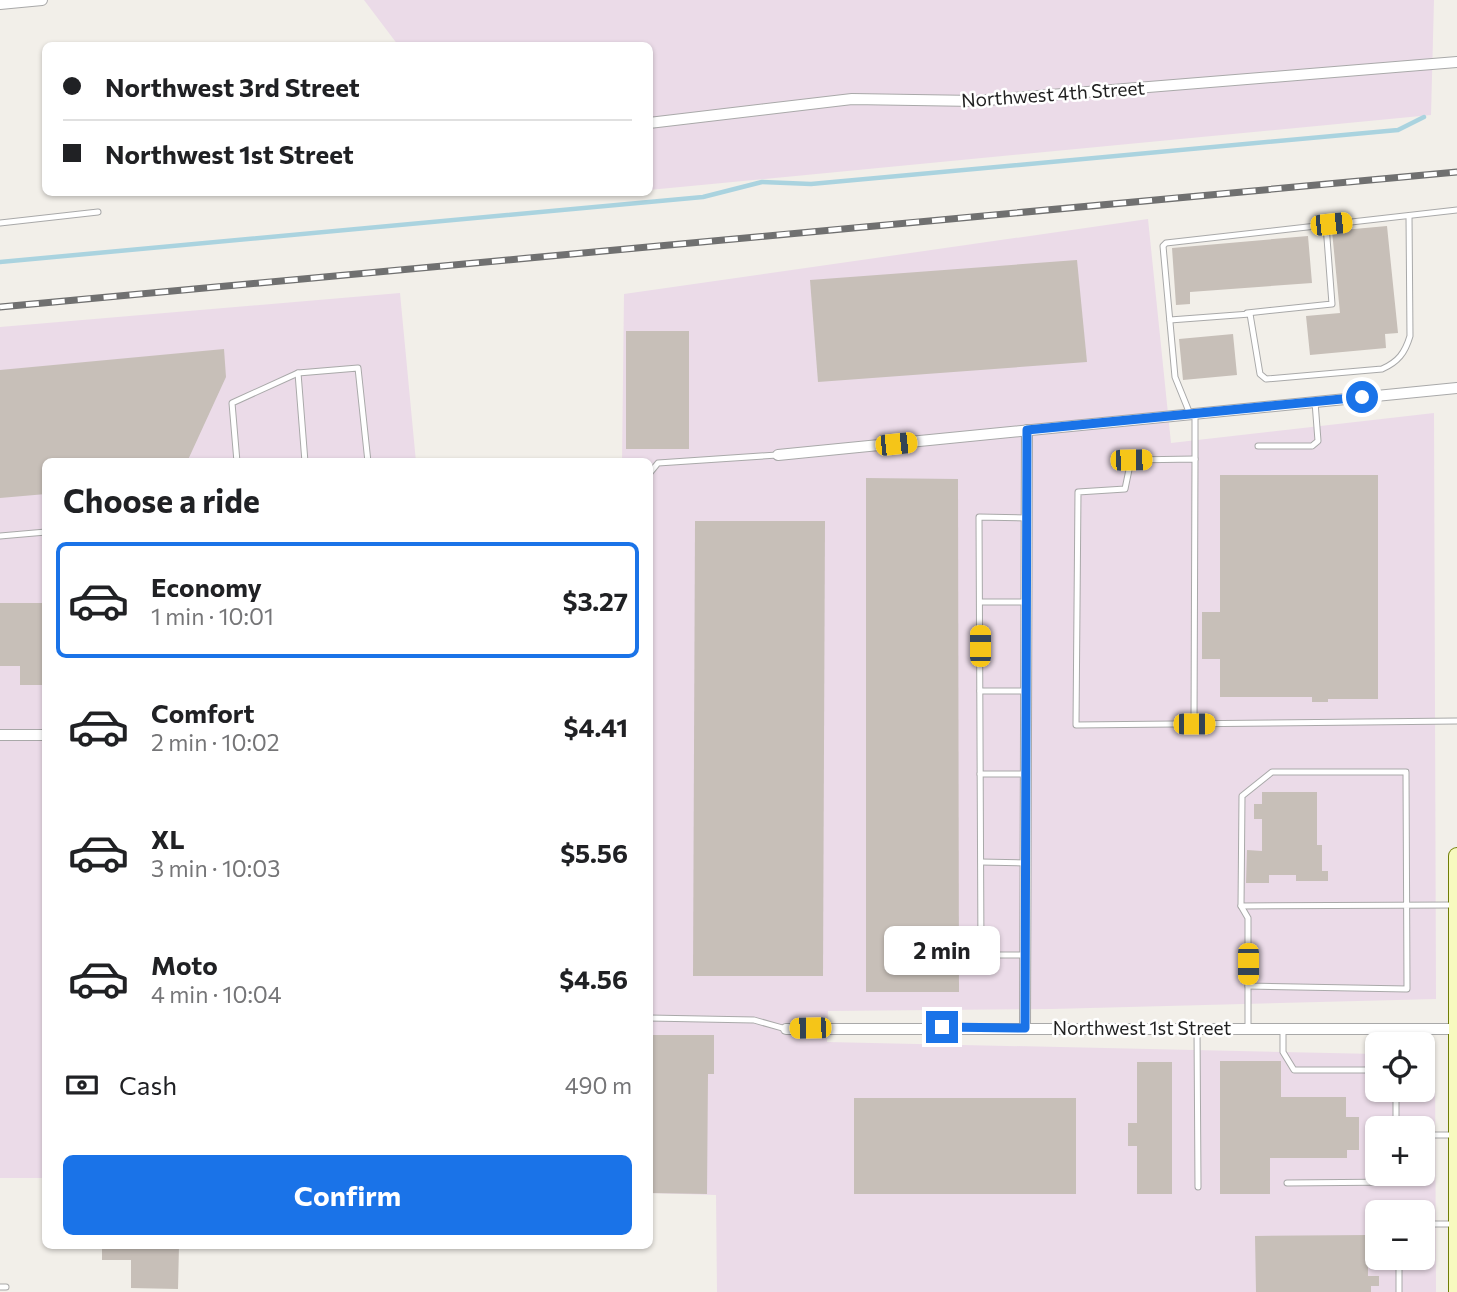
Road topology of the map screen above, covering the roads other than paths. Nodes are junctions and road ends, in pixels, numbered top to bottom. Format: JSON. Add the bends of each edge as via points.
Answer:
{"nodes":[{"id":1,"x":42,"y":0,"type":"edge"},
{"id":2,"x":0,"y":4,"type":"edge"},
{"id":3,"x":1457,"y":62,"type":"edge"},
{"id":4,"x":653,"y":123,"type":"edge"},
{"id":5,"x":1457,"y":210,"type":"edge"},
{"id":6,"x":98,"y":212,"type":"dead end"},
{"id":7,"x":1409,"y":215,"type":"junction"},
{"id":8,"x":0,"y":223,"type":"edge"},
{"id":9,"x":1326,"y":225,"type":"junction"},
{"id":10,"x":1247,"y":313,"type":"junction"},
{"id":11,"x":1170,"y":320,"type":"junction"},
{"id":12,"x":298,"y":373,"type":"junction"},
{"id":13,"x":1457,"y":388,"type":"edge"},
{"id":14,"x":1315,"y":402,"type":"junction"},
{"id":15,"x":1192,"y":414,"type":"junction"},
{"id":16,"x":1027,"y":430,"type":"junction"},
{"id":17,"x":1258,"y":446,"type":"dead end"},
{"id":18,"x":778,"y":455,"type":"joint"},
{"id":19,"x":237,"y":458,"type":"edge"},
{"id":20,"x":305,"y":458,"type":"edge"},
{"id":21,"x":368,"y":458,"type":"edge"},
{"id":22,"x":1195,"y":459,"type":"junction"},
{"id":23,"x":653,"y":469,"type":"edge"},
{"id":24,"x":1027,"y":518,"type":"junction"},
{"id":25,"x":42,"y":532,"type":"edge"},
{"id":26,"x":0,"y":536,"type":"edge"},
{"id":27,"x":979,"y":602,"type":"junction"},
{"id":28,"x":1027,"y":603,"type":"junction"},
{"id":29,"x":980,"y":691,"type":"junction"},
{"id":30,"x":1026,"y":691,"type":"junction"},
{"id":31,"x":1457,"y":721,"type":"edge"},
{"id":32,"x":1194,"y":724,"type":"junction"},
{"id":33,"x":0,"y":735,"type":"edge"},
{"id":34,"x":42,"y":735,"type":"edge"},
{"id":35,"x":981,"y":774,"type":"junction"},
{"id":36,"x":1026,"y":774,"type":"junction"},
{"id":37,"x":1457,"y":856,"type":"edge"},
{"id":38,"x":981,"y":862,"type":"junction"},
{"id":39,"x":1026,"y":863,"type":"junction"},
{"id":40,"x":1406,"y":905,"type":"junction"},
{"id":41,"x":1457,"y":905,"type":"edge"},
{"id":42,"x":1241,"y":906,"type":"junction"},
{"id":43,"x":1025,"y":956,"type":"junction"},
{"id":44,"x":1248,"y":986,"type":"junction"},
{"id":45,"x":653,"y":1018,"type":"edge"},
{"id":46,"x":1025,"y":1028,"type":"junction"},
{"id":47,"x":1197,"y":1028,"type":"junction"},
{"id":48,"x":1248,"y":1028,"type":"junction"},
{"id":49,"x":1283,"y":1028,"type":"junction"},
{"id":50,"x":786,"y":1029,"type":"joint"},
{"id":51,"x":1457,"y":1029,"type":"edge"},
{"id":52,"x":1365,"y":1070,"type":"edge"},
{"id":53,"x":1435,"y":1135,"type":"edge"},
{"id":54,"x":1457,"y":1135,"type":"edge"},
{"id":55,"x":1365,"y":1183,"type":"edge"},
{"id":56,"x":1287,"y":1184,"type":"dead end"},
{"id":57,"x":1198,"y":1187,"type":"dead end"},
{"id":58,"x":1457,"y":1223,"type":"edge"},
{"id":59,"x":1435,"y":1224,"type":"edge"},
{"id":60,"x":1399,"y":1270,"type":"edge"},
{"id":61,"x":1399,"y":1292,"type":"edge"},
{"id":62,"x":1457,"y":1292,"type":"edge"}],
"edges":[{"from":1,"to":2,"type":"street"},
{"from":3,"to":4,"type":"street","name":"Northwest 4th Street","via":[[976,101],[852,99]]},
{"from":5,"to":7,"type":"lane"},
{"from":6,"to":8,"type":"lane"},
{"from":7,"to":9,"type":"lane"},
{"from":7,"to":10,"type":"lane","via":[[1410,336],[1403,354],[1390,366],[1262,378],[1252,316]]},
{"from":9,"to":10,"type":"lane","via":[[1332,304]]},
{"from":9,"to":11,"type":"lane","via":[[1166,243]]},
{"from":10,"to":11,"type":"lane"},
{"from":11,"to":15,"type":"lane","via":[[1175,377]]},
{"from":12,"to":19,"type":"lane","via":[[232,403]]},
{"from":12,"to":20,"type":"lane"},
{"from":12,"to":21,"type":"lane","via":[[358,368]]},
{"from":13,"to":14,"type":"street"},
{"from":14,"to":15,"type":"street"},
{"from":14,"to":17,"type":"lane","via":[[1318,441],[1312,446]]},
{"from":15,"to":16,"type":"street"},
{"from":15,"to":22,"type":"lane"},
{"from":16,"to":18,"type":"street"},
{"from":16,"to":24,"type":"street"},
{"from":18,"to":23,"type":"lane","via":[[658,463]]},
{"from":22,"to":32,"type":"lane"},
{"from":22,"to":32,"type":"lane","via":[[1131,460],[1125,489],[1078,492],[1076,725]]},
{"from":24,"to":27,"type":"lane","via":[[979,517]]},
{"from":24,"to":28,"type":"street"},
{"from":25,"to":26,"type":"lane"},
{"from":27,"to":28,"type":"lane"},
{"from":27,"to":29,"type":"lane"},
{"from":28,"to":30,"type":"street"},
{"from":29,"to":30,"type":"lane"},
{"from":29,"to":35,"type":"lane"},
{"from":30,"to":36,"type":"street"},
{"from":31,"to":32,"type":"lane"},
{"from":33,"to":34,"type":"street"},
{"from":35,"to":36,"type":"lane"},
{"from":35,"to":38,"type":"lane"},
{"from":36,"to":39,"type":"street"},
{"from":37,"to":41,"type":"main road"},
{"from":38,"to":39,"type":"lane"},
{"from":38,"to":43,"type":"lane","via":[[981,955]]},
{"from":39,"to":43,"type":"street"},
{"from":40,"to":41,"type":"lane"},
{"from":40,"to":42,"type":"lane"},
{"from":40,"to":42,"type":"lane","via":[[1406,772],[1272,772],[1242,796]]},
{"from":40,"to":44,"type":"lane","via":[[1407,989]]},
{"from":41,"to":51,"type":"main road"},
{"from":42,"to":44,"type":"lane","via":[[1248,918]]},
{"from":43,"to":46,"type":"street"},
{"from":44,"to":48,"type":"lane"},
{"from":45,"to":50,"type":"lane","via":[[754,1020]]},
{"from":46,"to":47,"type":"street","name":"Northwest 1st Street"},
{"from":46,"to":50,"type":"street","name":"Northwest 1st Street"},
{"from":47,"to":48,"type":"street","name":"Northwest 1st Street"},
{"from":47,"to":57,"type":"lane"},
{"from":48,"to":49,"type":"street","name":"Northwest 1st Street"},
{"from":49,"to":51,"type":"street","name":"Northwest 1st Street"},
{"from":49,"to":52,"type":"lane","via":[[1283,1052],[1294,1070]]},
{"from":51,"to":54,"type":"main road"},
{"from":53,"to":54,"type":"lane"},
{"from":54,"to":58,"type":"main road"},
{"from":55,"to":56,"type":"lane"},
{"from":58,"to":59,"type":"lane"},
{"from":58,"to":62,"type":"main road"},
{"from":60,"to":61,"type":"lane"}]}
